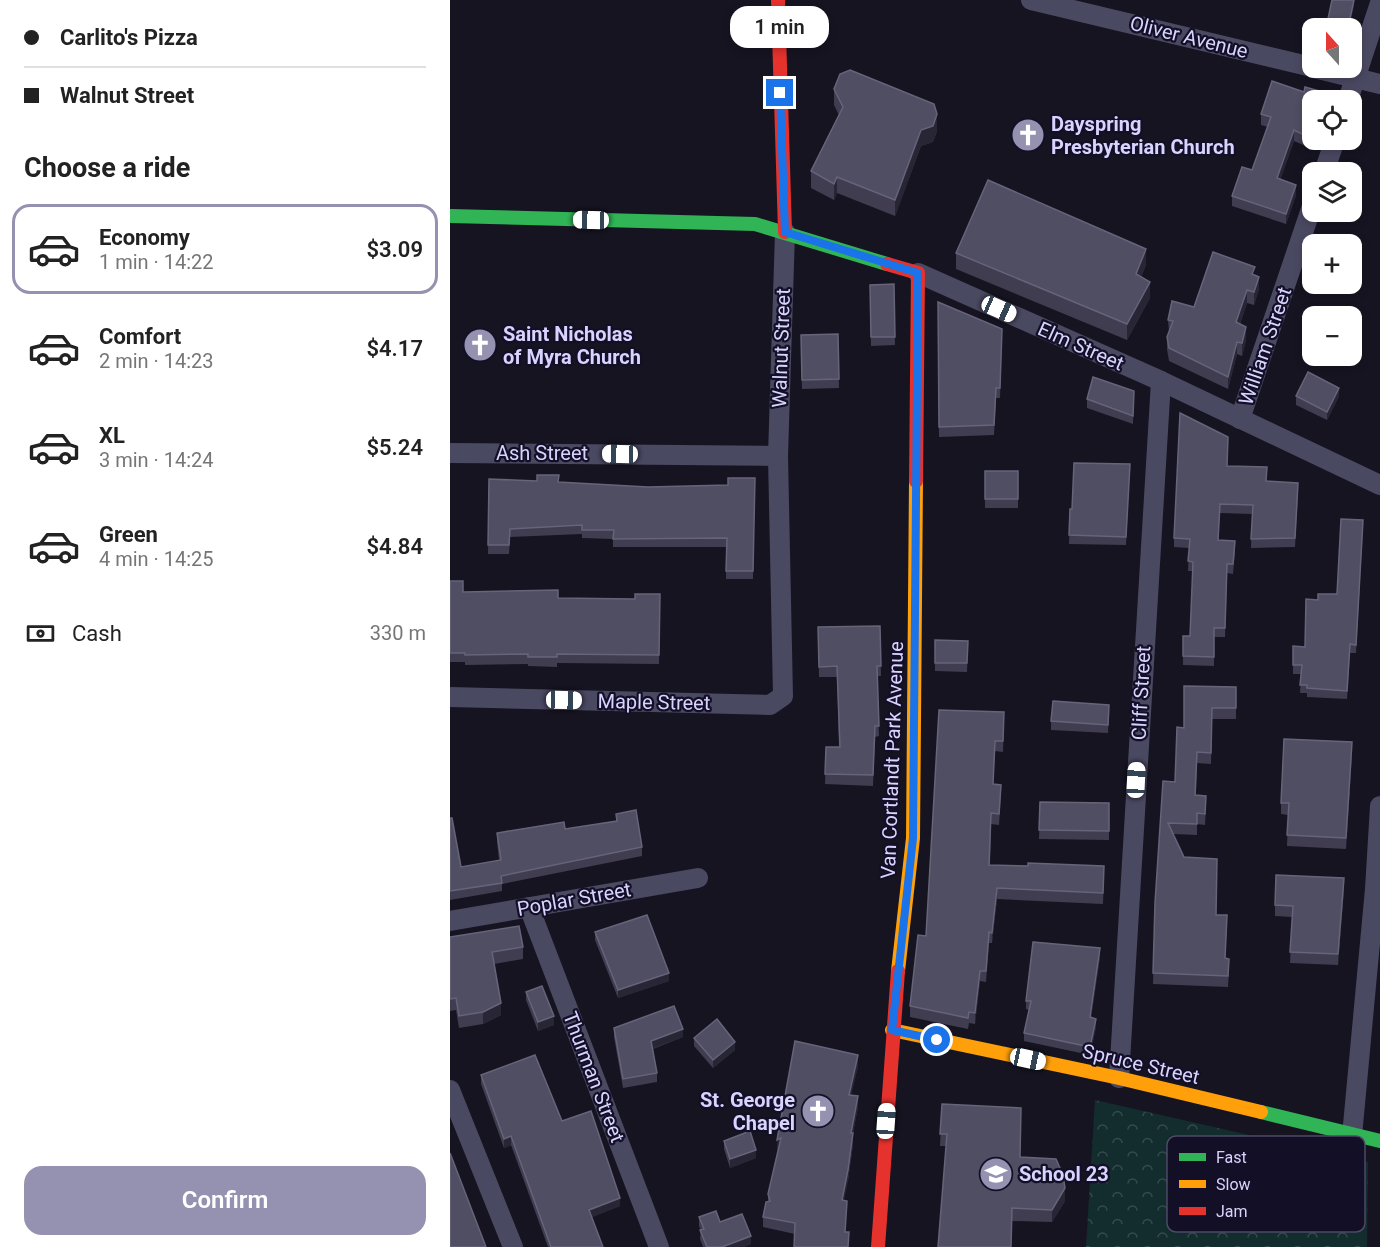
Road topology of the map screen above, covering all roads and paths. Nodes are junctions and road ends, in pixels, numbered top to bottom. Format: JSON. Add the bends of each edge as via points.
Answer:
{"nodes":[{"id":1,"x":778,"y":0,"type":"edge"},
{"id":2,"x":1031,"y":0,"type":"edge"},
{"id":3,"x":1380,"y":3,"type":"edge"},
{"id":4,"x":1362,"y":59,"type":"edge"},
{"id":5,"x":1302,"y":64,"type":"edge"},
{"id":6,"x":1356,"y":78,"type":"joint"},
{"id":7,"x":1380,"y":84,"type":"edge"},
{"id":8,"x":1352,"y":90,"type":"edge"},
{"id":9,"x":450,"y":216,"type":"edge"},
{"id":10,"x":1307,"y":222,"type":"edge"},
{"id":11,"x":785,"y":232,"type":"junction"},
{"id":12,"x":918,"y":273,"type":"junction"},
{"id":13,"x":1161,"y":381,"type":"junction"},
{"id":14,"x":1240,"y":419,"type":"junction"},
{"id":15,"x":450,"y":453,"type":"edge"},
{"id":16,"x":778,"y":456,"type":"junction"},
{"id":17,"x":1380,"y":485,"type":"edge"},
{"id":18,"x":783,"y":696,"type":"joint"},
{"id":19,"x":450,"y":697,"type":"edge"},
{"id":20,"x":1380,"y":806,"type":"edge"},
{"id":21,"x":698,"y":878,"type":"dead end"},
{"id":22,"x":529,"y":907,"type":"junction"},
{"id":23,"x":450,"y":921,"type":"edge"},
{"id":24,"x":892,"y":1030,"type":"junction"},
{"id":25,"x":1119,"y":1077,"type":"junction"},
{"id":26,"x":450,"y":1090,"type":"edge"},
{"id":27,"x":1352,"y":1136,"type":"joint"},
{"id":28,"x":1365,"y":1138,"type":"edge"},
{"id":29,"x":1380,"y":1141,"type":"edge"},
{"id":30,"x":513,"y":1247,"type":"edge"},
{"id":31,"x":659,"y":1247,"type":"edge"},
{"id":32,"x":878,"y":1247,"type":"edge"}],
"edges":[{"from":1,"to":11,"type":"street","name":"Walnut Street"},
{"from":2,"to":5,"type":"street","name":"Oliver Avenue"},
{"from":3,"to":4,"type":"street"},
{"from":6,"to":7,"type":"street","name":"Oliver Avenue"},
{"from":6,"to":8,"type":"street"},
{"from":9,"to":11,"type":"street","name":"Elm Street","via":[[755,224]]},
{"from":10,"to":14,"type":"street","name":"William Street"},
{"from":11,"to":12,"type":"street","name":"Elm Street"},
{"from":11,"to":16,"type":"street","name":"Walnut Street"},
{"from":12,"to":13,"type":"street","name":"Elm Street"},
{"from":12,"to":24,"type":"street","name":"Van Cortlandt Park Avenue","via":[[913,838]]},
{"from":13,"to":14,"type":"street","name":"Elm Street"},
{"from":13,"to":25,"type":"street","name":"Cliff Street"},
{"from":14,"to":17,"type":"street","name":"Elm Street"},
{"from":15,"to":16,"type":"street","name":"Ash Street"},
{"from":16,"to":18,"type":"street","name":"Walnut Street"},
{"from":18,"to":19,"type":"street","name":"Maple Street","via":[[770,705]]},
{"from":20,"to":27,"type":"street"},
{"from":21,"to":22,"type":"street","name":"Poplar Street"},
{"from":22,"to":23,"type":"street","name":"Poplar Street"},
{"from":22,"to":31,"type":"street","name":"Thurman Street"},
{"from":24,"to":25,"type":"street","name":"Spruce Street"},
{"from":24,"to":32,"type":"street","name":"Van Cortlandt Park Avenue"},
{"from":25,"to":27,"type":"street","name":"Spruce Street"},
{"from":26,"to":30,"type":"street"},
{"from":28,"to":29,"type":"street","name":"Spruce Street"}]}
